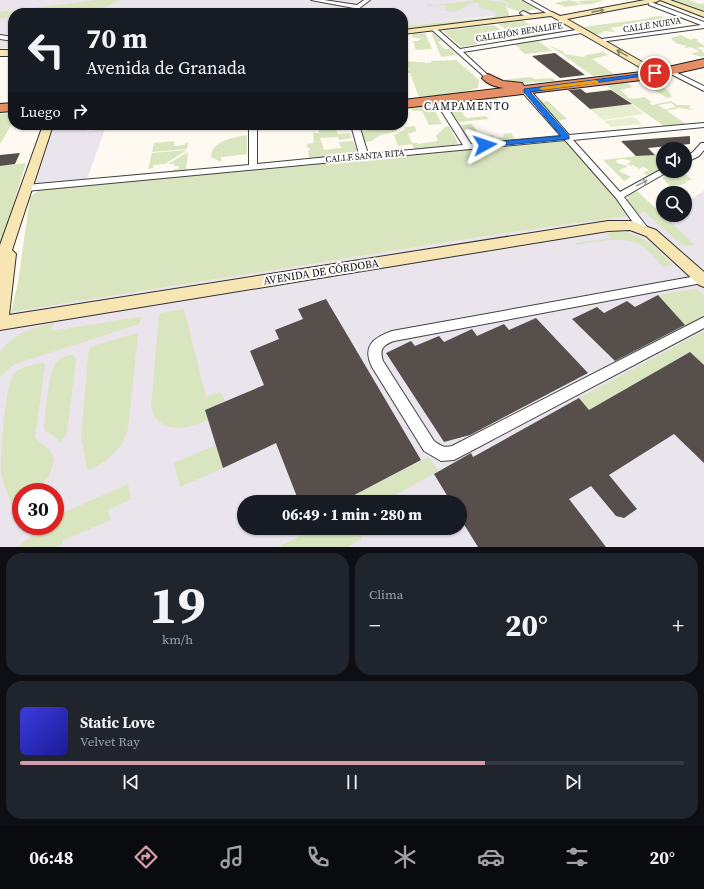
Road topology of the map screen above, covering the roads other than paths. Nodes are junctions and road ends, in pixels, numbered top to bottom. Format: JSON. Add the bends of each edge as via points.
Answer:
{"nodes":[{"id":1,"x":314,"y":0,"type":"edge"},
{"id":2,"x":367,"y":0,"type":"edge"},
{"id":3,"x":526,"y":0,"type":"edge"},
{"id":4,"x":664,"y":0,"type":"edge"},
{"id":5,"x":653,"y":2,"type":"edge"},
{"id":6,"x":359,"y":7,"type":"joint"},
{"id":7,"x":523,"y":13,"type":"dead end"},
{"id":8,"x":509,"y":14,"type":"dead end"},
{"id":9,"x":704,"y":15,"type":"edge"},
{"id":10,"x":556,"y":16,"type":"junction"},
{"id":11,"x":704,"y":25,"type":"edge"},
{"id":12,"x":434,"y":29,"type":"junction"},
{"id":13,"x":582,"y":30,"type":"junction"},
{"id":14,"x":408,"y":32,"type":"edge"},
{"id":15,"x":602,"y":42,"type":"junction"},
{"id":16,"x":458,"y":51,"type":"junction"},
{"id":17,"x":704,"y":63,"type":"edge"},
{"id":18,"x":669,"y":71,"type":"junction"},
{"id":19,"x":655,"y":73,"type":"junction"},
{"id":20,"x":600,"y":81,"type":"junction"},
{"id":21,"x":492,"y":82,"type":"junction"},
{"id":22,"x":704,"y":88,"type":"edge"},
{"id":23,"x":526,"y":91,"type":"junction"},
{"id":24,"x":408,"y":100,"type":"edge"},
{"id":25,"x":439,"y":101,"type":"junction"},
{"id":26,"x":408,"y":104,"type":"edge"},
{"id":27,"x":704,"y":125,"type":"edge"},
{"id":28,"x":46,"y":130,"type":"edge"},
{"id":29,"x":253,"y":130,"type":"edge"},
{"id":30,"x":356,"y":130,"type":"edge"},
{"id":31,"x":566,"y":138,"type":"junction"},
{"id":32,"x":704,"y":144,"type":"edge"},
{"id":33,"x":469,"y":147,"type":"junction"},
{"id":34,"x":364,"y":156,"type":"junction"},
{"id":35,"x":692,"y":156,"type":"edge"},
{"id":36,"x":253,"y":167,"type":"junction"},
{"id":37,"x":656,"y":176,"type":"edge"},
{"id":38,"x":26,"y":188,"type":"junction"},
{"id":39,"x":619,"y":196,"type":"junction"},
{"id":40,"x":643,"y":229,"type":"junction"},
{"id":41,"x":12,"y":230,"type":"junction"},
{"id":42,"x":0,"y":266,"type":"edge"},
{"id":43,"x":703,"y":280,"type":"edge"},
{"id":44,"x":704,"y":322,"type":"edge"},
{"id":45,"x":3,"y":323,"type":"edge"}],
"edges":[{"from":1,"to":6,"type":"street"},
{"from":2,"to":6,"type":"street"},
{"from":3,"to":10,"type":"street"},
{"from":4,"to":9,"type":"street"},
{"from":10,"to":5,"type":"street","one_way":true},
{"from":5,"to":11,"type":"street"},
{"from":7,"to":8,"type":"street","via":[[529,16],[512,18]]},
{"from":10,"to":12,"type":"street"},
{"from":10,"to":13,"type":"street"},
{"from":11,"to":15,"type":"street","name":"CALLE NUEVA"},
{"from":12,"to":14,"type":"street"},
{"from":12,"to":16,"type":"street"},
{"from":13,"to":15,"type":"street"},
{"from":13,"to":16,"type":"street","name":"CALLEJÓN BENALIFE"},
{"from":19,"to":15,"type":"street","one_way":true},
{"from":16,"to":21,"type":"street"},
{"from":17,"to":18,"type":"highway"},
{"from":18,"to":19,"type":"highway"},
{"from":18,"to":22,"type":"street"},
{"from":19,"to":20,"type":"highway"},
{"from":19,"to":21,"type":"highway","via":[[510,86]]},
{"from":20,"to":21,"type":"highway","via":[[507,91]]},
{"from":20,"to":23,"type":"highway"},
{"from":21,"to":24,"type":"highway","via":[[461,94]]},
{"from":21,"to":25,"type":"highway","via":[[495,92],[444,98]]},
{"from":23,"to":25,"type":"highway"},
{"from":23,"to":31,"type":"street"},
{"from":25,"to":26,"type":"highway"},
{"from":25,"to":33,"type":"street"},
{"from":27,"to":31,"type":"street","name":"CALLE SANTA RITA"},
{"from":28,"to":38,"type":"street"},
{"from":29,"to":36,"type":"street"},
{"from":30,"to":34,"type":"street"},
{"from":31,"to":33,"type":"street","name":"CALLE SANTA RITA"},
{"from":31,"to":39,"type":"street"},
{"from":32,"to":35,"type":"street"},
{"from":33,"to":34,"type":"street","name":"CALLE SANTA RITA"},
{"from":34,"to":36,"type":"street","name":"CALLE SANTA RITA"},
{"from":36,"to":38,"type":"street","name":"CALLE SANTA RITA"},
{"from":39,"to":37,"type":"street","one_way":true},
{"from":38,"to":41,"type":"street"},
{"from":39,"to":40,"type":"street"},
{"from":40,"to":43,"type":"street","via":[[651,233]]},
{"from":40,"to":45,"type":"street","name":"AVENIDA DE CÓRDOBA","via":[[631,225],[608,226]]},
{"from":41,"to":42,"type":"street"},
{"from":41,"to":45,"type":"street"},
{"from":43,"to":44,"type":"street","via":[[392,336],[376,345],[374,356],[429,446],[445,455],[454,453]]}]}
